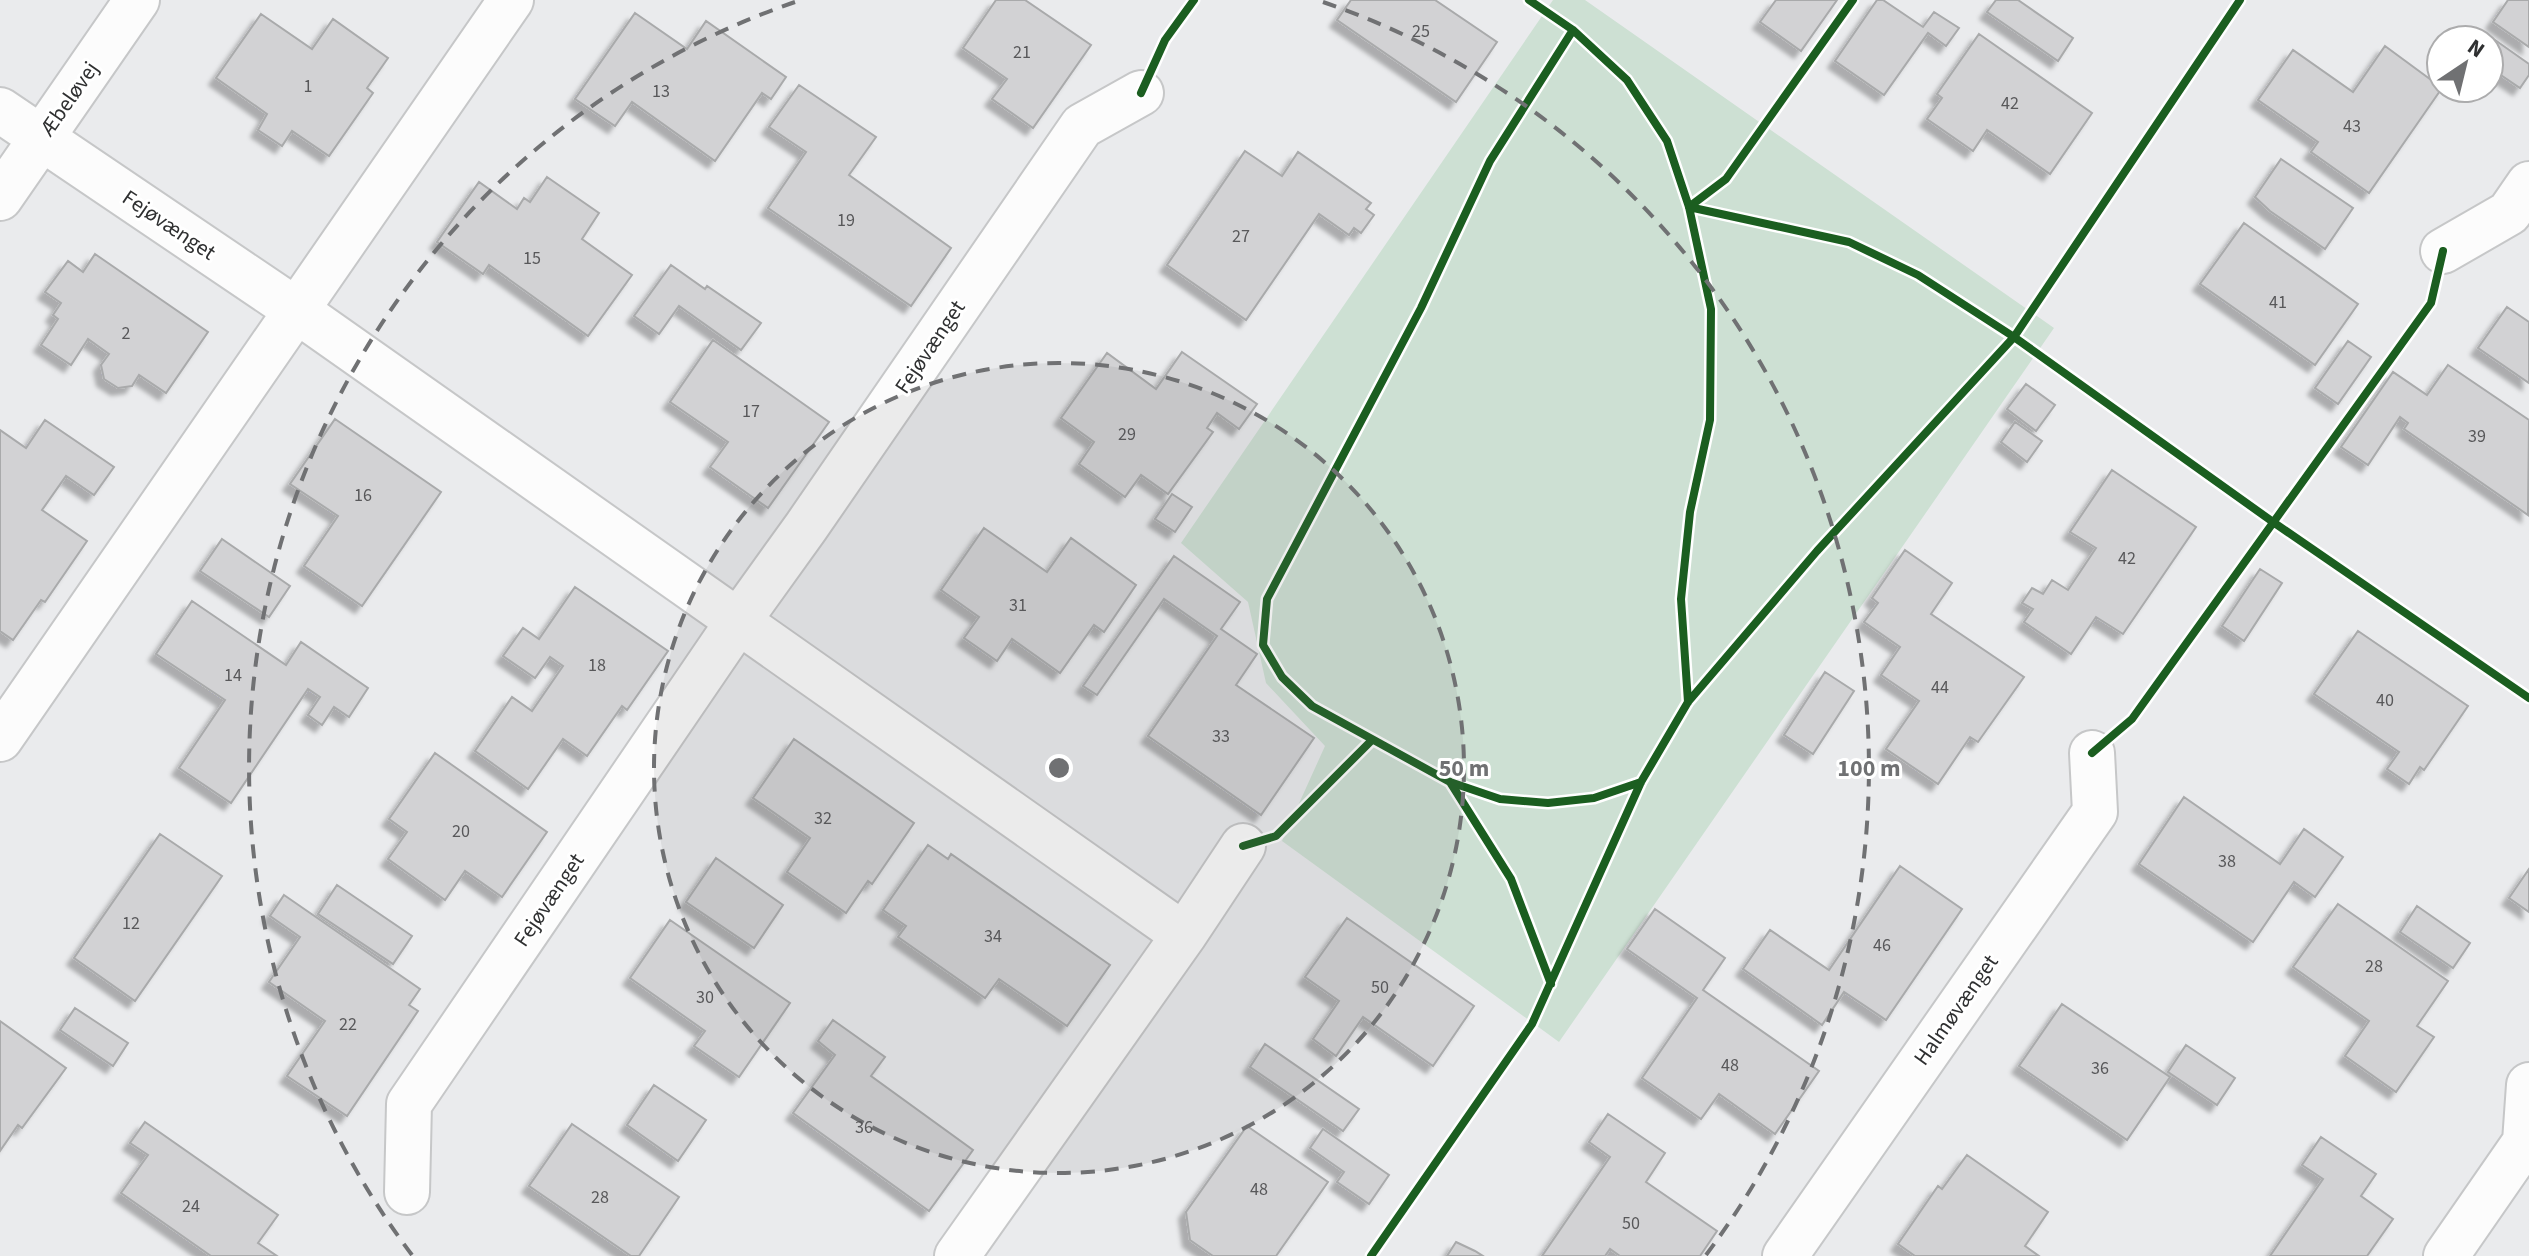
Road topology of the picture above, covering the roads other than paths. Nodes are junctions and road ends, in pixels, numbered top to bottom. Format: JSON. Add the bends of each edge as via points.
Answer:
{"nodes":[{"id":1,"x":137,"y":0,"type":"edge"},
{"id":2,"x":511,"y":0,"type":"edge"},
{"id":3,"x":1141,"y":93,"type":"dead end"},
{"id":4,"x":0,"y":110,"type":"edge"},
{"id":5,"x":43,"y":138,"type":"junction"},
{"id":6,"x":2529,"y":184,"type":"edge"},
{"id":7,"x":0,"y":198,"type":"edge"},
{"id":8,"x":2443,"y":251,"type":"dead end"},
{"id":9,"x":296,"y":310,"type":"junction"},
{"id":10,"x":737,"y":623,"type":"junction"},
{"id":11,"x":0,"y":739,"type":"edge"},
{"id":12,"x":2092,"y":753,"type":"dead end"},
{"id":13,"x":1243,"y":846,"type":"dead end"},
{"id":14,"x":1184,"y":935,"type":"junction"},
{"id":15,"x":2529,"y":1085,"type":"edge"},
{"id":16,"x":407,"y":1192,"type":"dead end"},
{"id":17,"x":957,"y":1256,"type":"edge"},
{"id":18,"x":1785,"y":1256,"type":"edge"},
{"id":19,"x":2446,"y":1256,"type":"edge"}],
"edges":[{"from":1,"to":5,"type":"street","name":"Æbeløvej"},
{"from":2,"to":9,"type":"street"},
{"from":3,"to":10,"type":"street","name":"Fejøvænget","via":[[1082,126]]},
{"from":4,"to":5,"type":"street","name":"Fejøvænget"},
{"from":5,"to":7,"type":"street","name":"Æbeløvej"},
{"from":5,"to":9,"type":"street","name":"Fejøvænget"},
{"from":6,"to":8,"type":"street","via":[[2509,213]]},
{"from":9,"to":10,"type":"street","name":"Fejøvænget"},
{"from":9,"to":11,"type":"street"},
{"from":10,"to":14,"type":"street","name":"Fejøvænget"},
{"from":10,"to":16,"type":"street","name":"Fejøvænget","via":[[409,1104]]},
{"from":12,"to":18,"type":"street","name":"Halmøvænget","via":[[2095,812]]},
{"from":13,"to":14,"type":"street"},
{"from":14,"to":17,"type":"street"},
{"from":15,"to":19,"type":"street","via":[[2525,1142]]}]}
